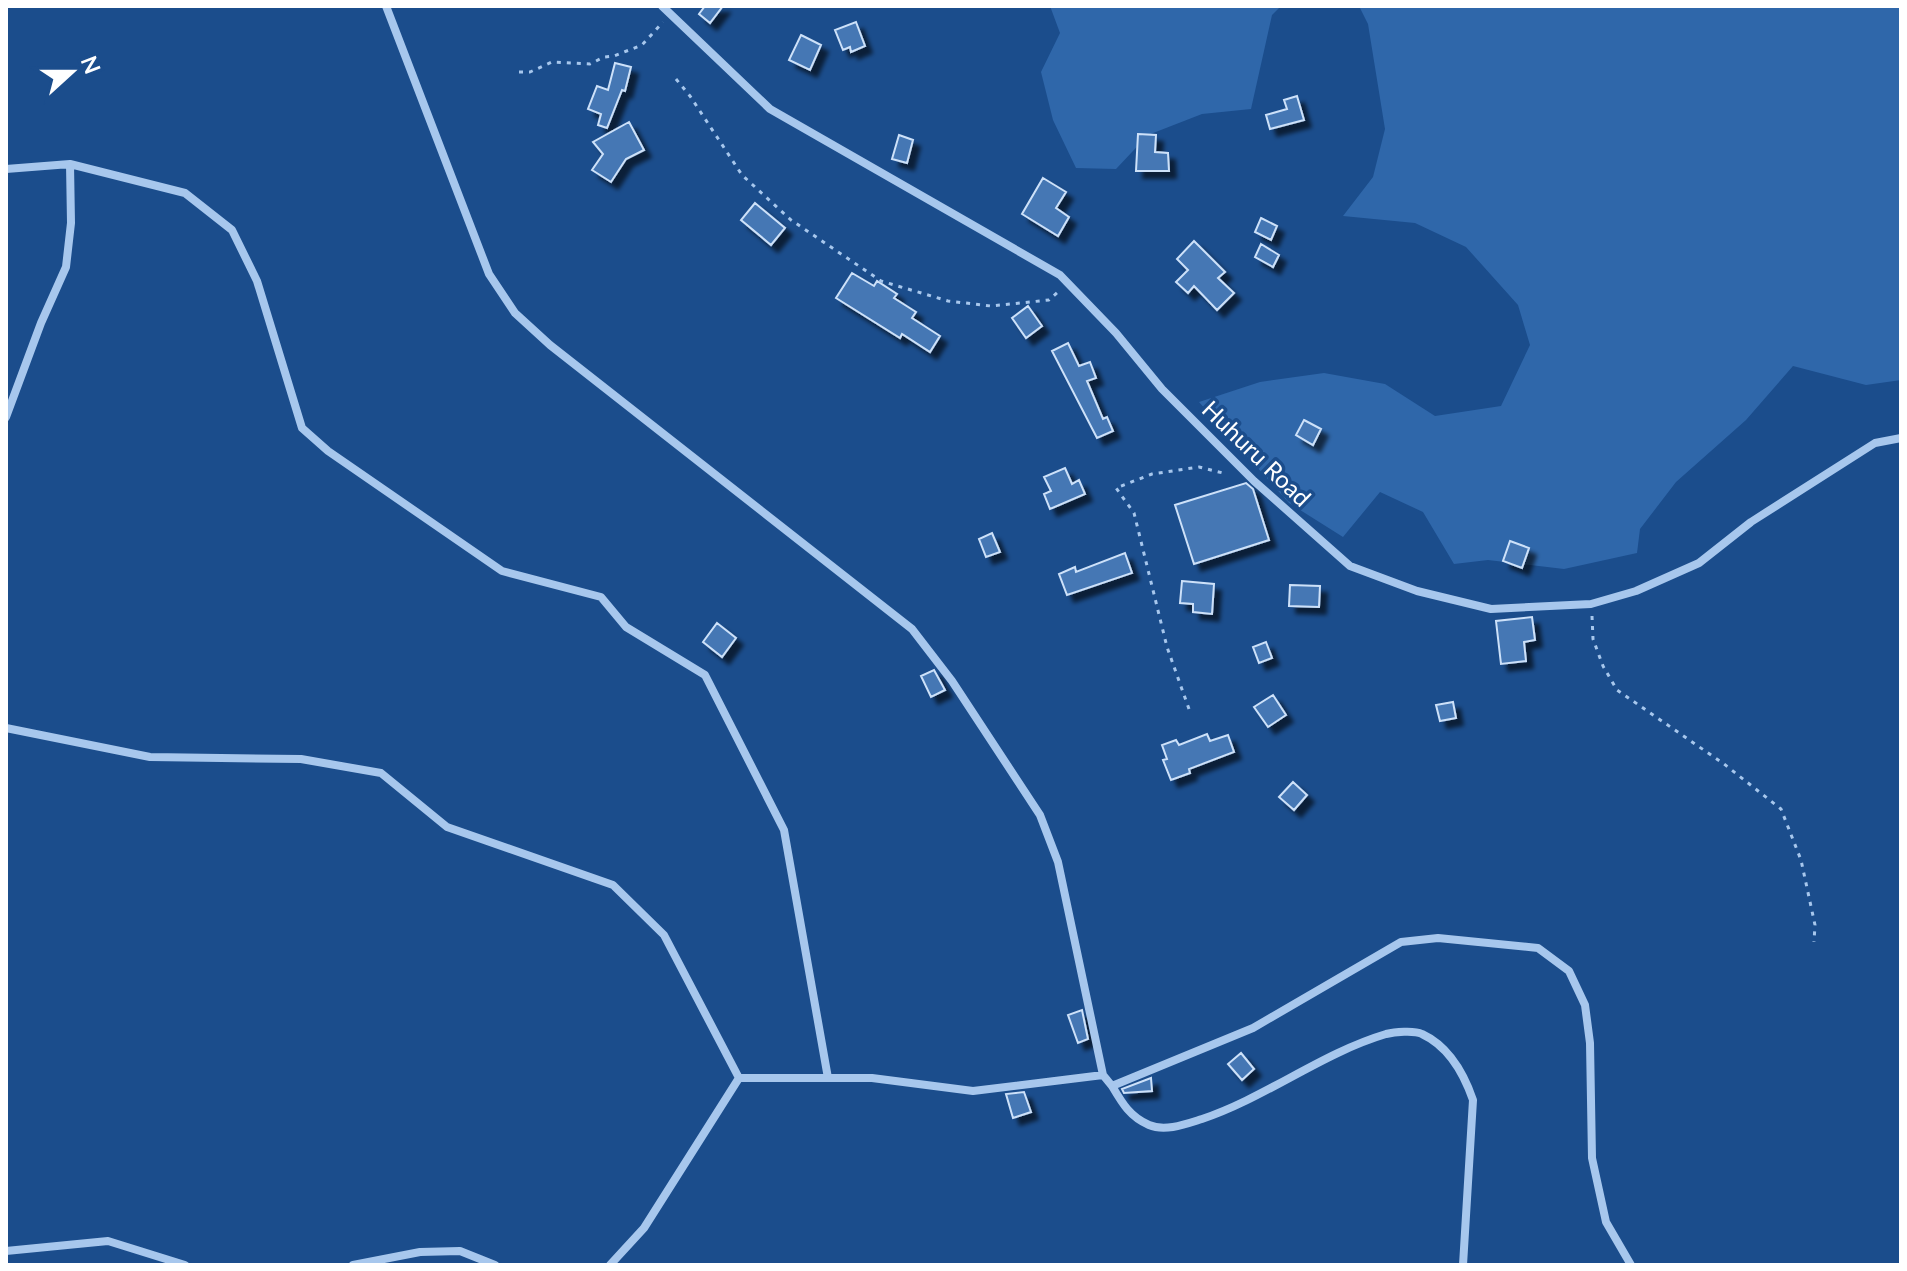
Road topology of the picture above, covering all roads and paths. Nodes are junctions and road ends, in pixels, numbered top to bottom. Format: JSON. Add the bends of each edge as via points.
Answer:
{"nodes":[{"id":1,"x":386,"y":6,"type":"edge"},
{"id":2,"x":662,"y":6,"type":"edge"},
{"id":3,"x":671,"y":14,"type":"junction"},
{"id":4,"x":519,"y":72,"type":"dead end"},
{"id":5,"x":676,"y":79,"type":"dead end"},
{"id":6,"x":70,"y":164,"type":"junction"},
{"id":7,"x":6,"y":169,"type":"edge"},
{"id":8,"x":1068,"y":283,"type":"junction"},
{"id":9,"x":6,"y":417,"type":"edge"},
{"id":10,"x":1901,"y":438,"type":"edge"},
{"id":11,"x":1227,"y":474,"type":"dead end"},
{"id":12,"x":1591,"y":604,"type":"junction"},
{"id":13,"x":1189,"y":709,"type":"dead end"},
{"id":14,"x":6,"y":728,"type":"edge"},
{"id":15,"x":1814,"y":942,"type":"dead end"},
{"id":16,"x":1103,"y":1075,"type":"junction"},
{"id":17,"x":739,"y":1078,"type":"junction"},
{"id":18,"x":828,"y":1078,"type":"junction"},
{"id":19,"x":1112,"y":1086,"type":"junction"},
{"id":20,"x":6,"y":1251,"type":"edge"},
{"id":21,"x":185,"y":1265,"type":"edge"},
{"id":22,"x":353,"y":1265,"type":"edge"},
{"id":23,"x":495,"y":1265,"type":"edge"},
{"id":24,"x":610,"y":1265,"type":"edge"},
{"id":25,"x":1463,"y":1265,"type":"edge"},
{"id":26,"x":1631,"y":1265,"type":"edge"}],
"edges":[{"from":1,"to":16,"type":"street","via":[[489,274],[515,313],[912,629],[952,681],[1040,815],[1058,862]]},
{"from":2,"to":3,"type":"street","name":"Huhuru Road"},
{"from":3,"to":4,"type":"path","via":[[642,45],[614,56],[590,64],[552,62]]},
{"from":3,"to":8,"type":"street","name":"Huhuru Road","via":[[770,109]]},
{"from":5,"to":8,"type":"path","via":[[742,175],[791,220],[881,281],[948,301],[991,306],[1049,300]]},
{"from":6,"to":7,"type":"street"},
{"from":6,"to":9,"type":"street","via":[[66,267]]},
{"from":6,"to":18,"type":"street","via":[[185,193],[232,230],[257,281],[302,428],[328,451],[502,571],[601,597],[626,627],[705,675],[784,830]]},
{"from":8,"to":12,"type":"street","name":"Huhuru Road","via":[[1162,389],[1350,566],[1417,591],[1491,609]]},
{"from":10,"to":12,"type":"street","name":"Huhuru Road","via":[[1875,443],[1836,467],[1699,563]]},
{"from":11,"to":13,"type":"path","via":[[1199,467],[1152,474],[1116,488],[1134,513],[1167,647]]},
{"from":12,"to":15,"type":"path","via":[[1593,639],[1617,690],[1781,809],[1801,860]]},
{"from":14,"to":17,"type":"street","via":[[150,757],[301,759],[381,773],[447,827],[613,885],[664,935]]},
{"from":16,"to":18,"type":"street","via":[[973,1091]]},
{"from":16,"to":19,"type":"street"},
{"from":17,"to":18,"type":"street"},
{"from":17,"to":24,"type":"street","via":[[644,1228]]},
{"from":19,"to":25,"type":"street","via":[[1129,1113],[1151,1126],[1179,1127],[1388,1033],[1420,1033],[1446,1052],[1465,1076],[1473,1100]]},
{"from":19,"to":26,"type":"street","via":[[1253,1028],[1401,942],[1438,938],[1538,948],[1569,971],[1585,1005],[1592,1158],[1606,1222]]},
{"from":20,"to":21,"type":"street","via":[[108,1241]]},
{"from":22,"to":23,"type":"street","via":[[420,1252],[460,1251]]}]}
